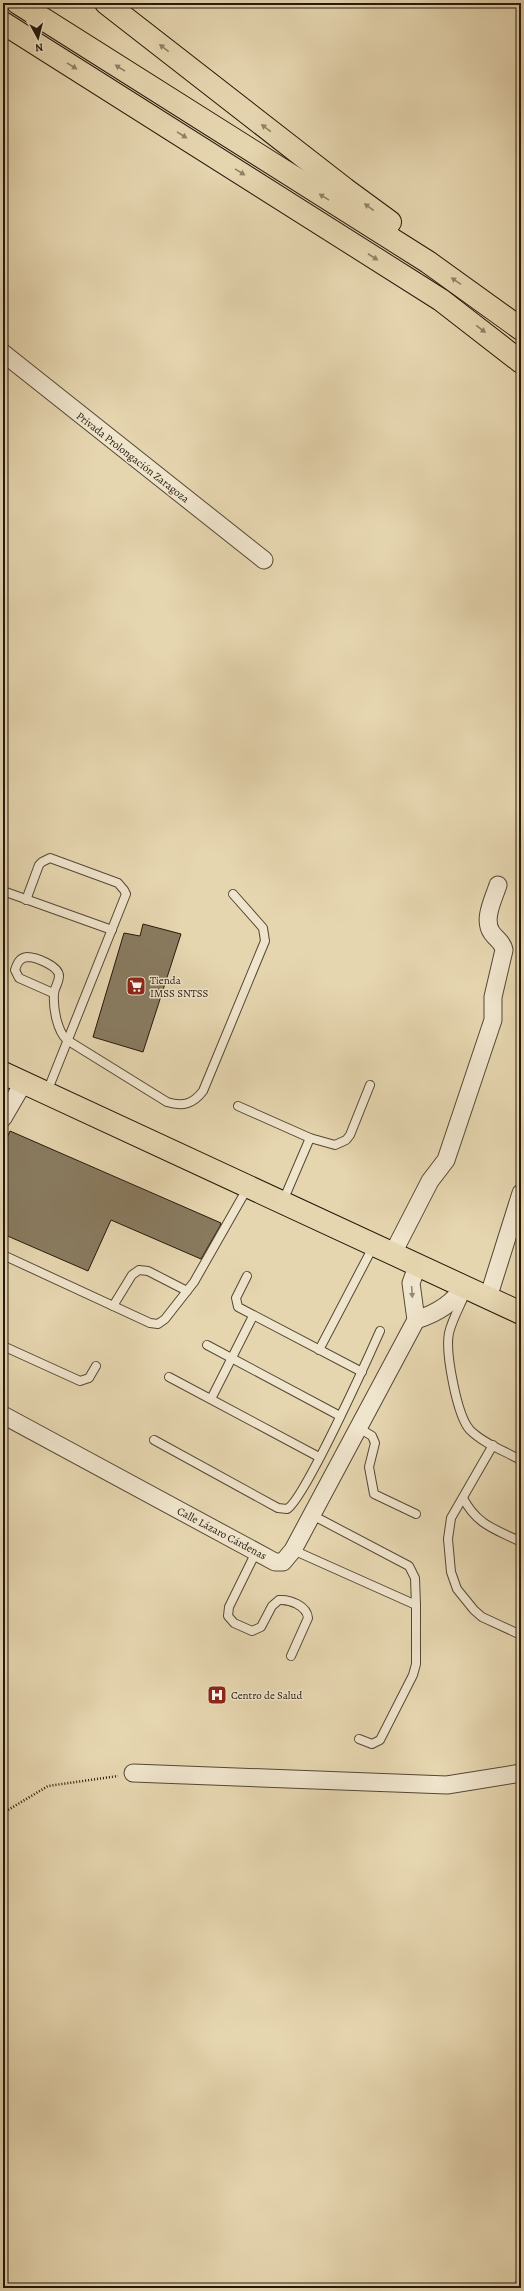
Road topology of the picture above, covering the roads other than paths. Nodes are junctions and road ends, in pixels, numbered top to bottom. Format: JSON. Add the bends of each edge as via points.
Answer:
{"nodes":[{"id":1,"x":18,"y":3,"type":"edge"},
{"id":2,"x":106,"y":3,"type":"edge"},
{"id":3,"x":3,"y":23,"type":"edge"},
{"id":4,"x":428,"y":262,"type":"junction"},
{"id":5,"x":521,"y":329,"type":"edge"},
{"id":6,"x":3,"y":353,"type":"edge"},
{"id":7,"x":521,"y":362,"type":"edge"},
{"id":8,"x":264,"y":560,"type":"dead end"},
{"id":9,"x":498,"y":885,"type":"dead end"},
{"id":10,"x":3,"y":891,"type":"edge"},
{"id":11,"x":233,"y":894,"type":"dead end"},
{"id":12,"x":26,"y":900,"type":"junction"},
{"id":13,"x":112,"y":930,"type":"junction"},
{"id":14,"x":53,"y":993,"type":"junction"},
{"id":15,"x":67,"y":1040,"type":"junction"},
{"id":16,"x":3,"y":1072,"type":"edge"},
{"id":17,"x":24,"y":1082,"type":"junction"},
{"id":18,"x":370,"y":1085,"type":"dead end"},
{"id":19,"x":47,"y":1092,"type":"junction"},
{"id":20,"x":238,"y":1106,"type":"dead end"},
{"id":21,"x":3,"y":1118,"type":"edge"},
{"id":22,"x":310,"y":1138,"type":"junction"},
{"id":23,"x":249,"y":1187,"type":"junction"},
{"id":24,"x":521,"y":1193,"type":"edge"},
{"id":25,"x":282,"y":1201,"type":"junction"},
{"id":26,"x":384,"y":1248,"type":"junction"},
{"id":27,"x":3,"y":1255,"type":"edge"},
{"id":28,"x":418,"y":1264,"type":"junction"},
{"id":29,"x":247,"y":1276,"type":"dead end"},
{"id":30,"x":466,"y":1287,"type":"junction"},
{"id":31,"x":187,"y":1291,"type":"junction"},
{"id":32,"x":488,"y":1298,"type":"junction"},
{"id":33,"x":113,"y":1306,"type":"junction"},
{"id":34,"x":521,"y":1313,"type":"edge"},
{"id":35,"x":254,"y":1316,"type":"junction"},
{"id":36,"x":416,"y":1320,"type":"junction"},
{"id":37,"x":380,"y":1332,"type":"dead end"},
{"id":38,"x":207,"y":1345,"type":"dead end"},
{"id":39,"x":3,"y":1346,"type":"edge"},
{"id":40,"x":319,"y":1350,"type":"junction"},
{"id":41,"x":232,"y":1359,"type":"junction"},
{"id":42,"x":96,"y":1366,"type":"dead end"},
{"id":43,"x":362,"y":1372,"type":"junction"},
{"id":44,"x":169,"y":1377,"type":"dead end"},
{"id":45,"x":211,"y":1399,"type":"junction"},
{"id":46,"x":3,"y":1415,"type":"edge"},
{"id":47,"x":340,"y":1416,"type":"junction"},
{"id":48,"x":359,"y":1428,"type":"junction"},
{"id":49,"x":154,"y":1440,"type":"dead end"},
{"id":50,"x":493,"y":1445,"type":"junction"},
{"id":51,"x":318,"y":1457,"type":"junction"},
{"id":52,"x":518,"y":1458,"type":"dead end"},
{"id":53,"x":462,"y":1498,"type":"junction"},
{"id":54,"x":416,"y":1514,"type":"dead end"},
{"id":55,"x":312,"y":1515,"type":"junction"},
{"id":56,"x":521,"y":1542,"type":"edge"},
{"id":57,"x":293,"y":1550,"type":"junction"},
{"id":58,"x":256,"y":1552,"type":"junction"},
{"id":59,"x":416,"y":1605,"type":"junction"},
{"id":60,"x":521,"y":1635,"type":"edge"},
{"id":61,"x":291,"y":1656,"type":"dead end"},
{"id":62,"x":359,"y":1739,"type":"dead end"},
{"id":63,"x":521,"y":1773,"type":"edge"},
{"id":64,"x":133,"y":1774,"type":"road end"},
{"id":65,"x":521,"y":2281,"type":"edge"},
{"id":66,"x":519,"y":2288,"type":"edge"}],
"edges":[{"from":4,"to":1,"type":"main road","one_way":true},
{"from":4,"to":2,"type":"main road","one_way":true,"via":[[389,222]]},
{"from":3,"to":7,"type":"main road","one_way":true,"via":[[441,300]]},
{"from":5,"to":4,"type":"main road","one_way":true},
{"from":6,"to":8,"type":"street","name":"Privada Prolongación Zaragoza"},
{"from":9,"to":26,"type":"street","via":[[488,916],[488,926],[504,950],[493,997],[493,1020],[446,1160]]},
{"from":10,"to":12,"type":"lane"},
{"from":11,"to":15,"type":"lane","via":[[259,922],[265,934],[265,941],[203,1091],[197,1099],[188,1104],[177,1105],[168,1102]]},
{"from":12,"to":13,"type":"lane"},
{"from":12,"to":13,"type":"lane","via":[[42,862],[50,858],[55,859],[122,886],[125,899]]},
{"from":13,"to":15,"type":"lane"},
{"from":14,"to":14,"type":"lane","via":[[59,977],[55,968],[32,958],[19,960],[15,970],[18,978]]},
{"from":14,"to":15,"type":"lane","via":[[59,1028]]},
{"from":15,"to":19,"type":"lane"},
{"from":16,"to":17,"type":"main road"},
{"from":17,"to":19,"type":"main road"},
{"from":17,"to":21,"type":"street"},
{"from":18,"to":22,"type":"lane","via":[[346,1140],[335,1145]]},
{"from":19,"to":23,"type":"main road"},
{"from":20,"to":22,"type":"lane"},
{"from":22,"to":25,"type":"lane"},
{"from":23,"to":25,"type":"main road"},
{"from":23,"to":31,"type":"lane"},
{"from":24,"to":32,"type":"street"},
{"from":25,"to":26,"type":"main road"},
{"from":26,"to":28,"type":"main road"},
{"from":26,"to":40,"type":"lane"},
{"from":27,"to":33,"type":"lane"},
{"from":28,"to":30,"type":"main road"},
{"from":28,"to":36,"type":"street","one_way":true,"via":[[412,1276],[411,1290]]},
{"from":29,"to":35,"type":"lane","via":[[237,1294],[236,1303],[242,1310]]},
{"from":30,"to":32,"type":"main road"},
{"from":30,"to":36,"type":"street","via":[[455,1299]]},
{"from":30,"to":50,"type":"lane","via":[[452,1323],[448,1344],[461,1416],[470,1429]]},
{"from":31,"to":33,"type":"lane","via":[[158,1324],[150,1323]]},
{"from":31,"to":33,"type":"lane","via":[[148,1271],[139,1270],[132,1275]]},
{"from":32,"to":34,"type":"main road"},
{"from":35,"to":40,"type":"lane"},
{"from":35,"to":41,"type":"lane"},
{"from":36,"to":48,"type":"street","name":"Calle Lázaro Cárdenas"},
{"from":37,"to":43,"type":"lane"},
{"from":38,"to":41,"type":"lane"},
{"from":39,"to":42,"type":"lane","via":[[80,1381],[89,1378]]},
{"from":40,"to":43,"type":"lane"},
{"from":41,"to":45,"type":"lane"},
{"from":41,"to":47,"type":"lane"},
{"from":43,"to":47,"type":"lane"},
{"from":44,"to":45,"type":"lane"},
{"from":45,"to":51,"type":"lane"},
{"from":46,"to":58,"type":"street","name":"Calle Lázaro Cárdenas"},
{"from":47,"to":51,"type":"lane"},
{"from":48,"to":54,"type":"lane","via":[[372,1436],[375,1443],[368,1467],[374,1494]]},
{"from":48,"to":55,"type":"street","name":"Calle Lázaro Cárdenas"},
{"from":49,"to":51,"type":"lane","via":[[282,1509],[287,1509],[294,1503]]},
{"from":50,"to":52,"type":"lane"},
{"from":50,"to":53,"type":"lane"},
{"from":53,"to":56,"type":"lane","via":[[479,1522]]},
{"from":53,"to":60,"type":"lane","via":[[448,1527],[453,1581],[474,1610],[489,1621]]},
{"from":55,"to":57,"type":"street","name":"Calle Lázaro Cárdenas"},
{"from":55,"to":59,"type":"lane","via":[[409,1566],[415,1578]]},
{"from":57,"to":58,"type":"street","name":"Calle Lázaro Cárdenas","via":[[286,1560],[279,1562]]},
{"from":57,"to":59,"type":"lane"},
{"from":58,"to":61,"type":"lane","via":[[229,1607],[228,1616],[234,1623],[252,1631],[261,1628],[272,1606],[279,1600],[301,1607],[308,1618]]},
{"from":59,"to":62,"type":"lane","via":[[416,1664],[413,1675],[380,1740],[372,1744]]},
{"from":63,"to":64,"type":"street","via":[[447,1785]]},
{"from":65,"to":66,"type":"lane"}]}
